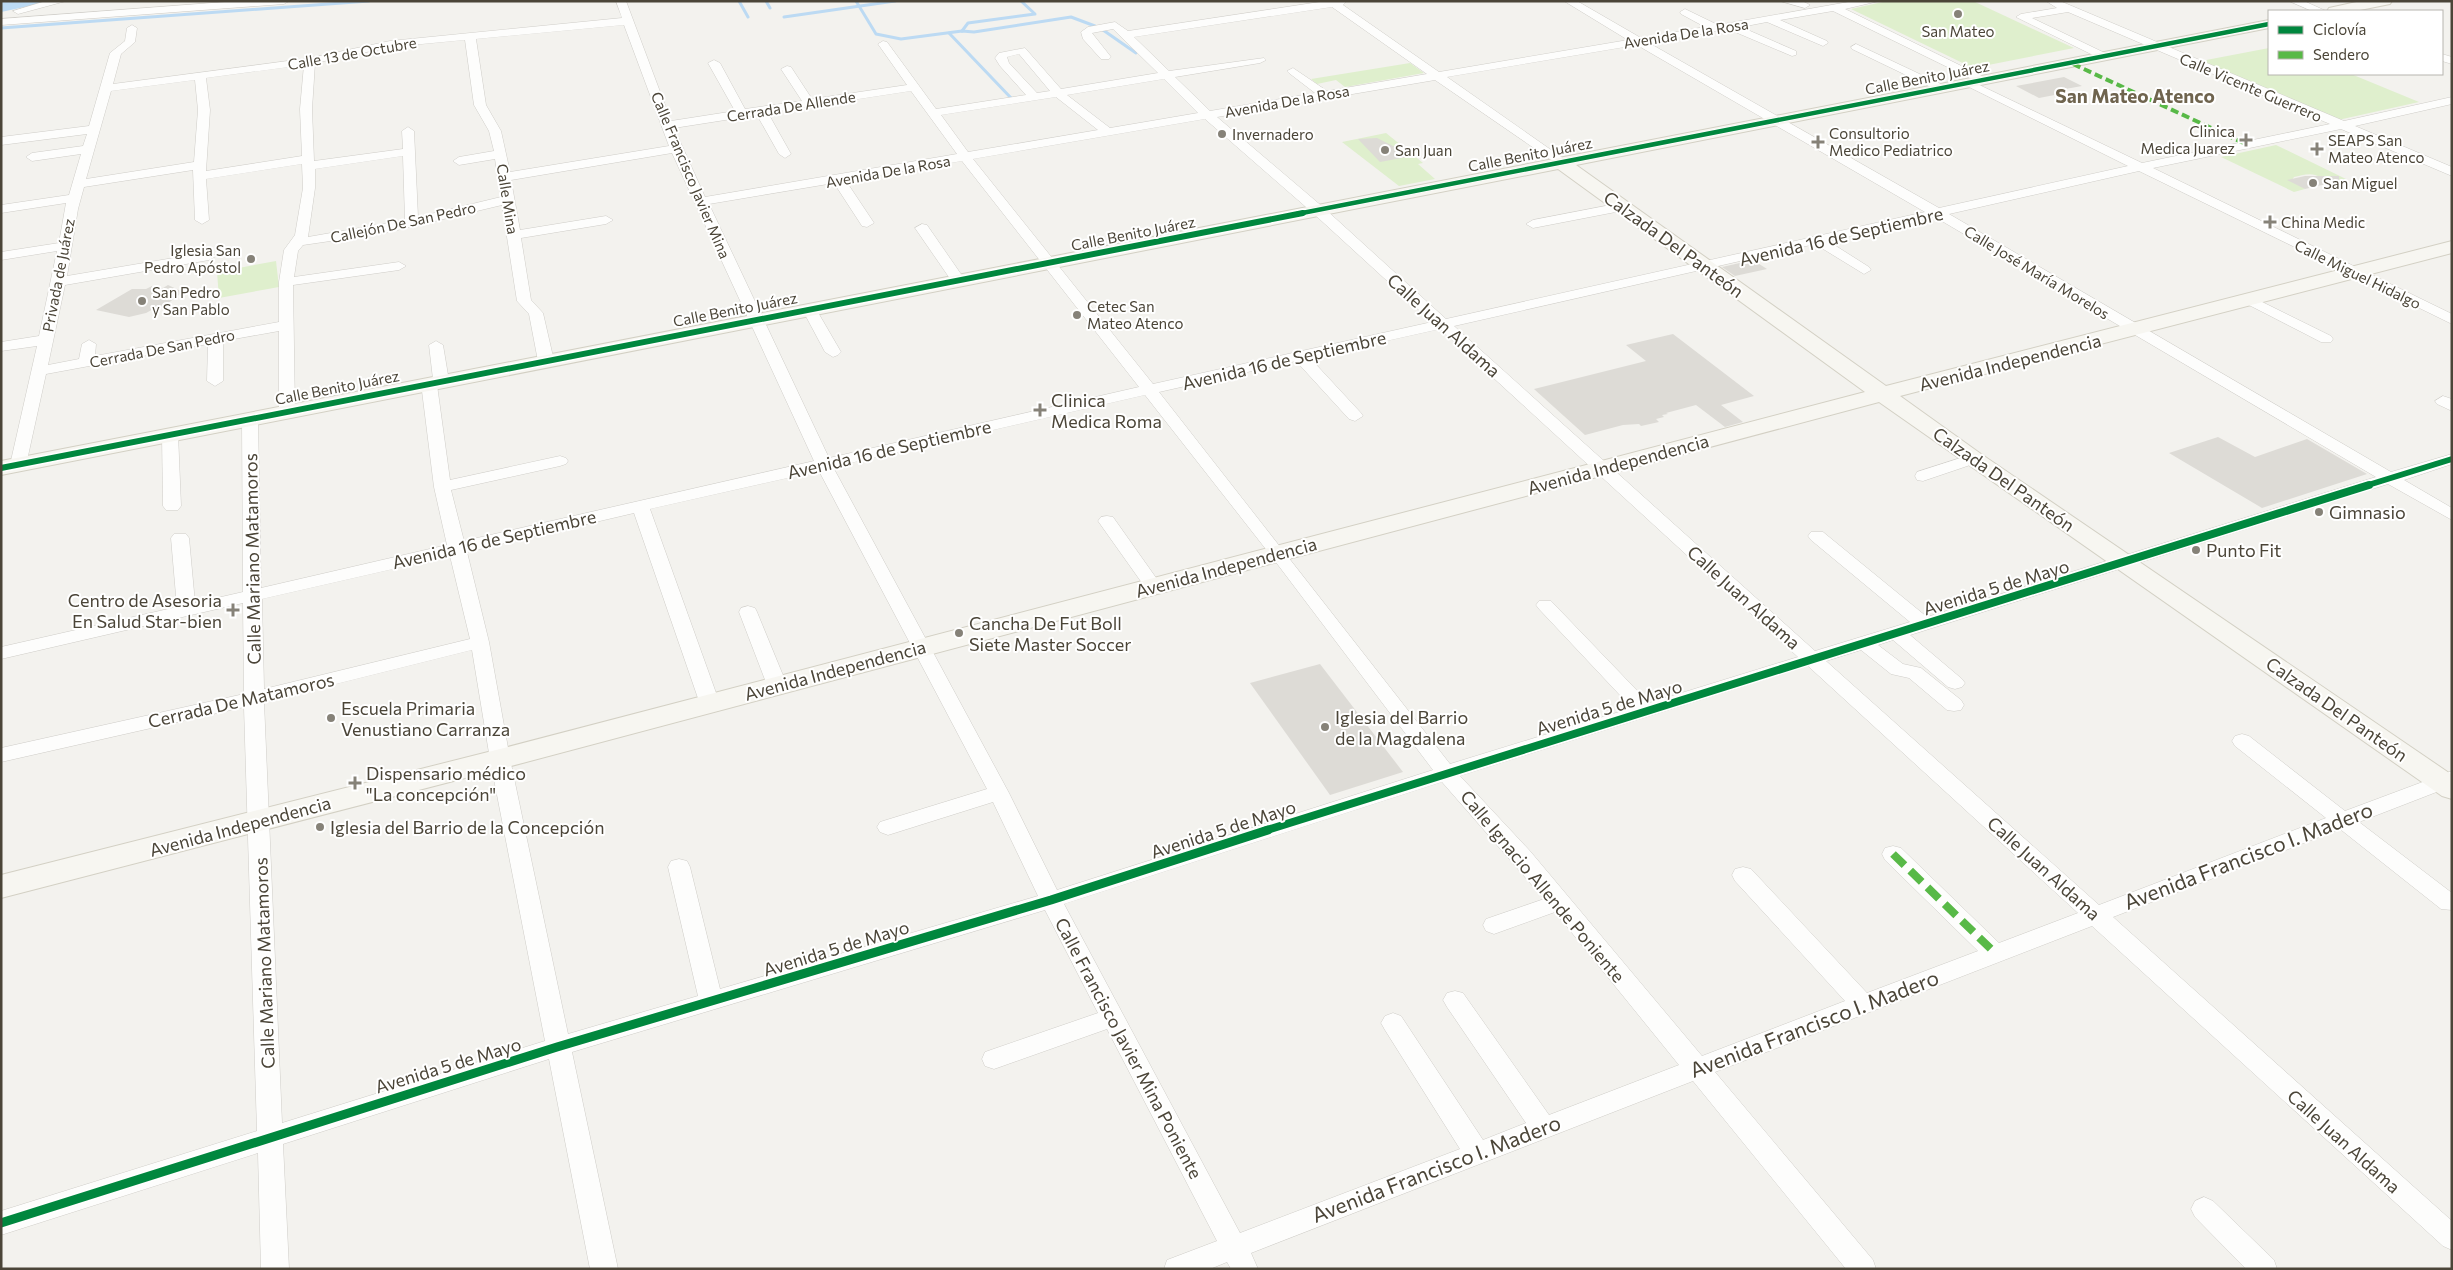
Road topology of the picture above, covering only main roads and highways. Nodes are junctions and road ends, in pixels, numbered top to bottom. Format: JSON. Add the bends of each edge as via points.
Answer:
{"nodes":[{"id":1,"x":2385,"y":1,"type":"edge"},
{"id":2,"x":2339,"y":10,"type":"edge"},
{"id":3,"x":2268,"y":24,"type":"edge"},
{"id":4,"x":1560,"y":162,"type":"junction"},
{"id":5,"x":2452,"y":247,"type":"edge"},
{"id":6,"x":1885,"y":395,"type":"junction"},
{"id":7,"x":10,"y":466,"type":"edge"},
{"id":8,"x":2448,"y":782,"type":"edge"},
{"id":9,"x":1,"y":887,"type":"edge"}],
"edges":[{"from":1,"to":2,"type":"main road"},
{"from":3,"to":4,"type":"main road","name":"Calle Benito Juárez"},
{"from":4,"to":6,"type":"main road","name":"Calzada Del Panteón"},
{"from":4,"to":7,"type":"main road","name":"Calle Benito Juárez"},
{"from":5,"to":6,"type":"main road","name":"Avenida Independencia"},
{"from":6,"to":8,"type":"main road","name":"Calzada Del Panteón","via":[[1973,459]]},
{"from":6,"to":9,"type":"main road","name":"Avenida Independencia","via":[[260,822]]}]}
